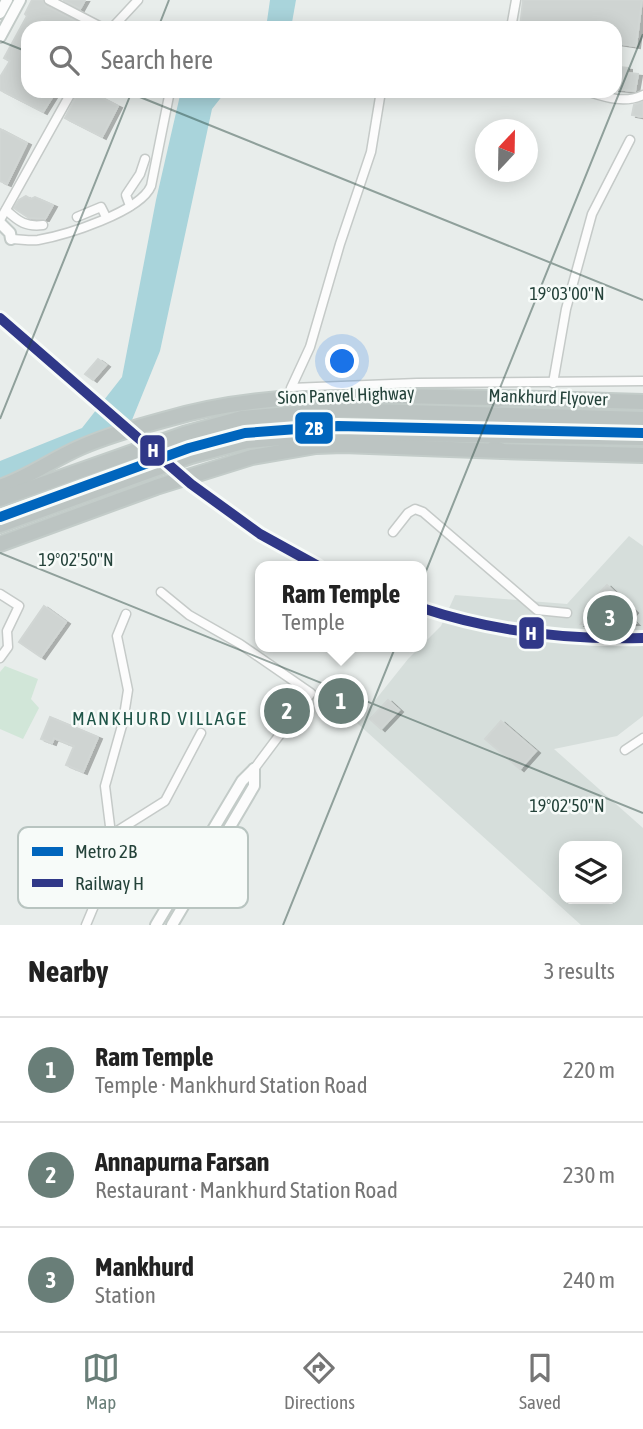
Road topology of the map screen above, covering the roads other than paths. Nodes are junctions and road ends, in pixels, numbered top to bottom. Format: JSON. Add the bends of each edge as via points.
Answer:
{"nodes":[{"id":1,"x":7,"y":0,"type":"edge"},
{"id":2,"x":20,"y":0,"type":"edge"},
{"id":3,"x":49,"y":0,"type":"edge"},
{"id":4,"x":138,"y":0,"type":"edge"},
{"id":5,"x":516,"y":0,"type":"edge"},
{"id":6,"x":60,"y":3,"type":"edge"},
{"id":7,"x":0,"y":13,"type":"edge"},
{"id":8,"x":91,"y":21,"type":"edge"},
{"id":9,"x":118,"y":21,"type":"edge"},
{"id":10,"x":512,"y":21,"type":"edge"},
{"id":11,"x":0,"y":37,"type":"edge"},
{"id":12,"x":643,"y":95,"type":"edge"},
{"id":13,"x":68,"y":98,"type":"edge"},
{"id":14,"x":169,"y":98,"type":"edge"},
{"id":15,"x":380,"y":98,"type":"edge"},
{"id":16,"x":614,"y":98,"type":"edge"},
{"id":17,"x":630,"y":141,"type":"dead end"},
{"id":18,"x":145,"y":159,"type":"dead end"},
{"id":19,"x":130,"y":206,"type":"junction"},
{"id":20,"x":6,"y":210,"type":"junction"},
{"id":21,"x":76,"y":217,"type":"dead end"},
{"id":22,"x":106,"y":217,"type":"junction"},
{"id":23,"x":0,"y":222,"type":"edge"},
{"id":24,"x":43,"y":225,"type":"dead end"},
{"id":25,"x":5,"y":236,"type":"edge"},
{"id":26,"x":643,"y":381,"type":"edge"},
{"id":27,"x":553,"y":383,"type":"junction"},
{"id":28,"x":643,"y":402,"type":"edge"},
{"id":29,"x":452,"y":405,"type":"junction"},
{"id":30,"x":643,"y":419,"type":"edge"},
{"id":31,"x":453,"y":433,"type":"junction"},
{"id":32,"x":643,"y":438,"type":"edge"},
{"id":33,"x":503,"y":451,"type":"junction"},
{"id":34,"x":643,"y":455,"type":"edge"},
{"id":35,"x":0,"y":487,"type":"edge"},
{"id":36,"x":0,"y":499,"type":"edge"},
{"id":37,"x":0,"y":525,"type":"edge"},
{"id":38,"x":393,"y":532,"type":"dead end"},
{"id":39,"x":0,"y":544,"type":"edge"},
{"id":40,"x":161,"y":592,"type":"dead end"},
{"id":41,"x":0,"y":594,"type":"edge"},
{"id":42,"x":126,"y":614,"type":"dead end"},
{"id":43,"x":567,"y":614,"type":"dead end"},
{"id":44,"x":4,"y":629,"type":"edge"},
{"id":45,"x":0,"y":658,"type":"edge"},
{"id":46,"x":201,"y":733,"type":"dead end"},
{"id":47,"x":643,"y":738,"type":"edge"},
{"id":48,"x":625,"y":750,"type":"dead end"},
{"id":49,"x":254,"y":769,"type":"junction"},
{"id":50,"x":110,"y":827,"type":"edge"},
{"id":51,"x":124,"y":827,"type":"edge"},
{"id":52,"x":214,"y":827,"type":"edge"},
{"id":53,"x":230,"y":827,"type":"edge"},
{"id":54,"x":93,"y":908,"type":"edge"},
{"id":55,"x":166,"y":908,"type":"edge"},
{"id":56,"x":182,"y":908,"type":"edge"},
{"id":57,"x":86,"y":925,"type":"edge"},
{"id":58,"x":156,"y":925,"type":"edge"},
{"id":59,"x":172,"y":925,"type":"edge"}],
"edges":[{"from":1,"to":7,"type":"street"},
{"from":2,"to":11,"type":"street"},
{"from":3,"to":6,"type":"street"},
{"from":4,"to":9,"type":"street"},
{"from":5,"to":10,"type":"street"},
{"from":6,"to":8,"type":"street"},
{"from":12,"to":16,"type":"street","via":[[632,100]]},
{"from":13,"to":20,"type":"street"},
{"from":14,"to":19,"type":"street","via":[[151,186],[147,195]]},
{"from":15,"to":27,"type":"street","via":[[371,152],[310,347],[291,387]]},
{"from":17,"to":27,"type":"street","via":[[592,214],[566,309]]},
{"from":18,"to":19,"type":"street","via":[[126,195]]},
{"from":19,"to":22,"type":"street"},
{"from":20,"to":23,"type":"street"},
{"from":20,"to":24,"type":"street","via":[[23,225]]},
{"from":21,"to":22,"type":"street","via":[[104,206]]},
{"from":22,"to":25,"type":"street","via":[[80,230],[35,240]]},
{"from":23,"to":25,"type":"street","via":[[10,233]]},
{"from":26,"to":27,"type":"street"},
{"from":28,"to":29,"type":"highway","via":[[504,398]]},
{"from":29,"to":30,"type":"highway","name":"Mankhurd Flyover","via":[[504,415]]},
{"from":29,"to":35,"type":"highway","via":[[375,395],[260,400],[214,407],[84,446]]},
{"from":29,"to":36,"type":"highway","name":"Sion Panvel Highway","via":[[242,418]]},
{"from":31,"to":32,"type":"highway"},
{"from":31,"to":33,"type":"highway"},
{"from":31,"to":37,"type":"highway","via":[[338,433],[247,441],[191,456]]},
{"from":33,"to":34,"type":"highway"},
{"from":33,"to":39,"type":"highway","via":[[316,446],[252,457]]},
{"from":38,"to":43,"type":"street","via":[[408,513],[415,509],[423,512],[537,610]]},
{"from":40,"to":49,"type":"street","via":[[311,693]]},
{"from":41,"to":44,"type":"street","via":[[19,606]]},
{"from":42,"to":50,"type":"street","via":[[117,636],[128,690],[105,786]]},
{"from":44,"to":45,"type":"street","via":[[8,648]]},
{"from":46,"to":51,"type":"street","via":[[165,801]]},
{"from":47,"to":48,"type":"street"},
{"from":49,"to":52,"type":"street"},
{"from":49,"to":53,"type":"street","via":[[254,786]]},
{"from":54,"to":57,"type":"street"},
{"from":55,"to":58,"type":"street"},
{"from":56,"to":59,"type":"street"}]}
